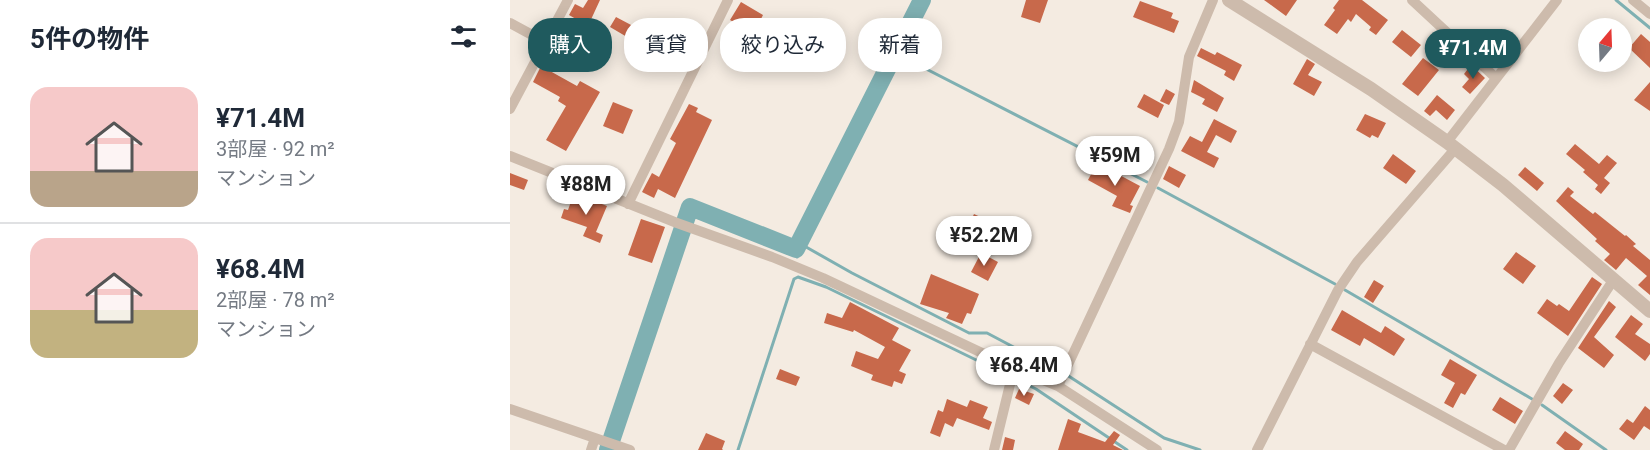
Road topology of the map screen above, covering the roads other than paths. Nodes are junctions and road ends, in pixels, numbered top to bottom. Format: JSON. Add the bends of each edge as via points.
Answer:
{"nodes":[{"id":1,"x":568,"y":0,"type":"edge"},
{"id":2,"x":728,"y":0,"type":"edge"},
{"id":3,"x":1213,"y":0,"type":"edge"},
{"id":4,"x":1229,"y":0,"type":"edge"},
{"id":5,"x":1412,"y":0,"type":"edge"},
{"id":6,"x":1557,"y":0,"type":"edge"},
{"id":7,"x":1633,"y":0,"type":"edge"},
{"id":8,"x":1650,"y":14,"type":"edge"},
{"id":9,"x":558,"y":18,"type":"edge"},
{"id":10,"x":510,"y":23,"type":"edge"},
{"id":11,"x":528,"y":33,"type":"edge"},
{"id":12,"x":529,"y":72,"type":"edge"},
{"id":13,"x":1496,"y":78,"type":"junction"},
{"id":14,"x":510,"y":109,"type":"edge"},
{"id":15,"x":1451,"y":145,"type":"junction"},
{"id":16,"x":510,"y":156,"type":"edge"},
{"id":17,"x":627,"y":204,"type":"junction"},
{"id":18,"x":1614,"y":279,"type":"junction"},
{"id":19,"x":1649,"y":307,"type":"edge"},
{"id":20,"x":1310,"y":344,"type":"junction"},
{"id":21,"x":1014,"y":368,"type":"junction"},
{"id":22,"x":1062,"y":377,"type":"junction"},
{"id":23,"x":510,"y":409,"type":"edge"},
{"id":24,"x":1137,"y":437,"type":"junction"},
{"id":25,"x":599,"y":440,"type":"junction"},
{"id":26,"x":591,"y":450,"type":"edge"},
{"id":27,"x":630,"y":450,"type":"edge"},
{"id":28,"x":994,"y":450,"type":"edge"},
{"id":29,"x":1133,"y":450,"type":"edge"},
{"id":30,"x":1157,"y":450,"type":"edge"},
{"id":31,"x":1257,"y":450,"type":"edge"},
{"id":32,"x":1504,"y":450,"type":"edge"},
{"id":33,"x":1509,"y":450,"type":"edge"}],
"edges":[{"from":1,"to":9,"type":"street"},
{"from":2,"to":17,"type":"street"},
{"from":3,"to":22,"type":"street","via":[[1189,57],[1179,122],[1169,150]]},
{"from":4,"to":15,"type":"street","via":[[1371,88]]},
{"from":5,"to":13,"type":"street"},
{"from":6,"to":13,"type":"street"},
{"from":7,"to":8,"type":"street"},
{"from":10,"to":11,"type":"street"},
{"from":12,"to":14,"type":"street"},
{"from":13,"to":15,"type":"street"},
{"from":15,"to":18,"type":"street"},
{"from":15,"to":20,"type":"street","via":[[1357,262]]},
{"from":16,"to":17,"type":"street"},
{"from":17,"to":21,"type":"street","via":[[804,269]]},
{"from":18,"to":19,"type":"street"},
{"from":18,"to":33,"type":"street"},
{"from":20,"to":31,"type":"street"},
{"from":20,"to":32,"type":"street"},
{"from":21,"to":22,"type":"street"},
{"from":21,"to":28,"type":"street"},
{"from":22,"to":24,"type":"street"},
{"from":23,"to":25,"type":"street"},
{"from":24,"to":29,"type":"street"},
{"from":24,"to":30,"type":"street"},
{"from":25,"to":26,"type":"street"},
{"from":25,"to":27,"type":"street"}]}
